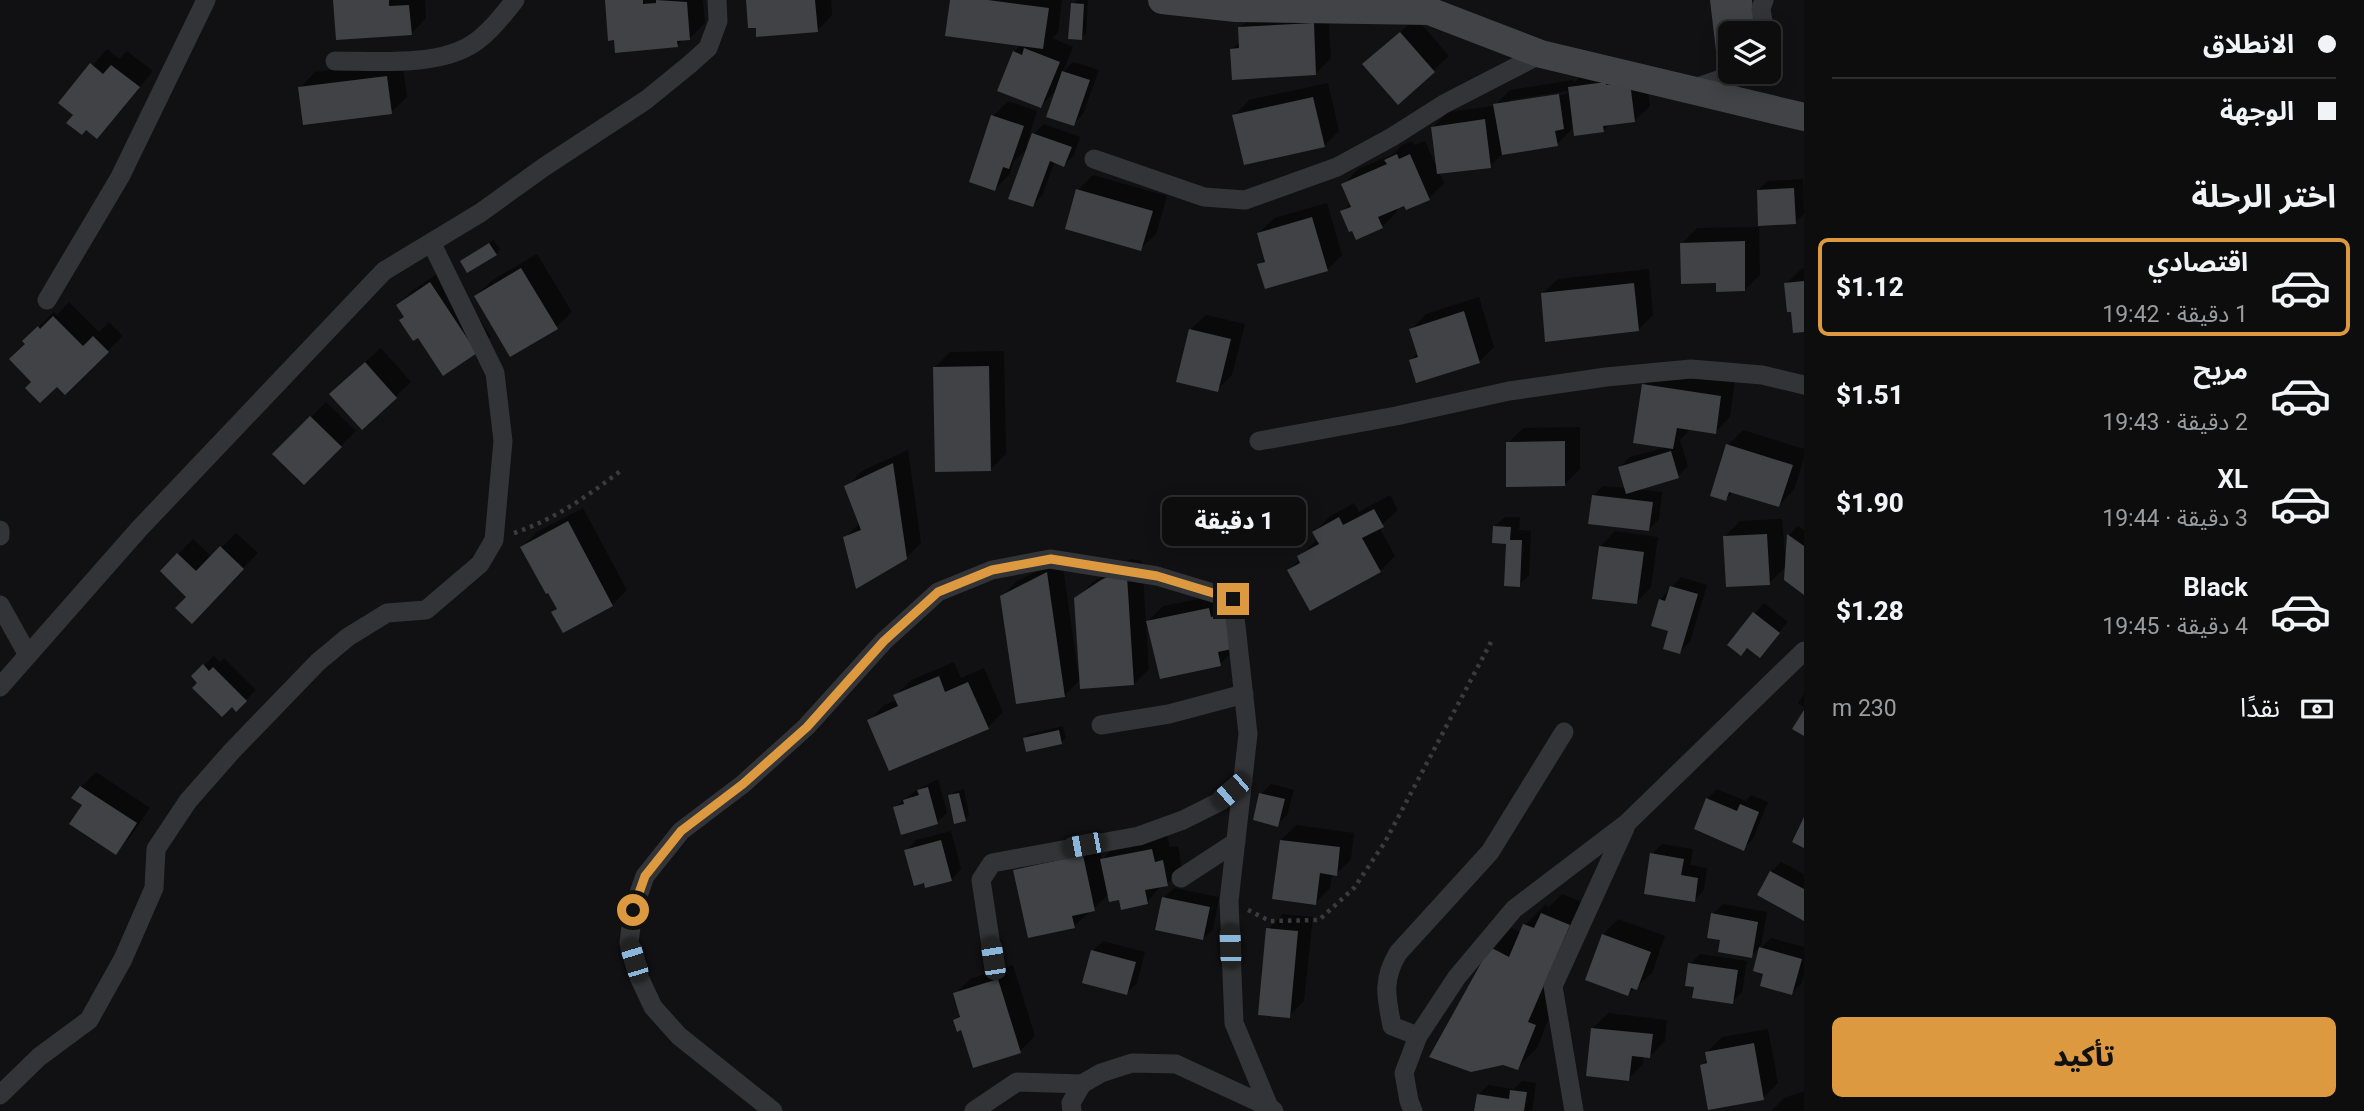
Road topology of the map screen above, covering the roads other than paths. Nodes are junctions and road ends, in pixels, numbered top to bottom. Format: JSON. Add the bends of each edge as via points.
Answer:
{"nodes":[{"id":1,"x":206,"y":0,"type":"edge"},
{"id":2,"x":515,"y":0,"type":"edge"},
{"id":3,"x":717,"y":0,"type":"edge"},
{"id":4,"x":1162,"y":0,"type":"edge"},
{"id":5,"x":1765,"y":0,"type":"edge"},
{"id":6,"x":1763,"y":21,"type":"edge"},
{"id":7,"x":1541,"y":54,"type":"junction"},
{"id":8,"x":335,"y":61,"type":"dead end"},
{"id":9,"x":1718,"y":80,"type":"edge"},
{"id":10,"x":1691,"y":89,"type":"junction"},
{"id":11,"x":1804,"y":117,"type":"edge"},
{"id":12,"x":1094,"y":159,"type":"dead end"},
{"id":13,"x":432,"y":244,"type":"junction"},
{"id":14,"x":47,"y":300,"type":"dead end"},
{"id":15,"x":1804,"y":385,"type":"edge"},
{"id":16,"x":1259,"y":441,"type":"dead end"},
{"id":17,"x":0,"y":530,"type":"edge"},
{"id":18,"x":0,"y":537,"type":"edge"},
{"id":19,"x":0,"y":605,"type":"edge"},
{"id":20,"x":1804,"y":651,"type":"edge"},
{"id":21,"x":29,"y":655,"type":"junction"},
{"id":22,"x":0,"y":687,"type":"edge"},
{"id":23,"x":1244,"y":694,"type":"junction"},
{"id":24,"x":1101,"y":725,"type":"dead end"},
{"id":25,"x":1564,"y":732,"type":"dead end"},
{"id":26,"x":1243,"y":781,"type":"junction"},
{"id":27,"x":1628,"y":823,"type":"junction"},
{"id":28,"x":1236,"y":842,"type":"junction"},
{"id":29,"x":1181,"y":878,"type":"dead end"},
{"id":30,"x":993,"y":959,"type":"dead end"},
{"id":31,"x":1418,"y":1036,"type":"junction"},
{"id":32,"x":1082,"y":1084,"type":"junction"},
{"id":33,"x":0,"y":1096,"type":"edge"},
{"id":34,"x":1271,"y":1109,"type":"edge"},
{"id":35,"x":773,"y":1111,"type":"edge"},
{"id":36,"x":974,"y":1111,"type":"edge"},
{"id":37,"x":1072,"y":1111,"type":"edge"},
{"id":38,"x":1413,"y":1111,"type":"edge"},
{"id":39,"x":1574,"y":1111,"type":"edge"}],
"edges":[{"from":1,"to":14,"type":"street","via":[[96,222]]},
{"from":2,"to":8,"type":"street","via":[[474,43],[451,55]]},
{"from":3,"to":13,"type":"street","via":[[718,21],[708,48],[689,65],[646,100]]},
{"from":4,"to":7,"type":"street","via":[[1236,8],[1429,11]]},
{"from":5,"to":6,"type":"street"},
{"from":7,"to":10,"type":"street"},
{"from":7,"to":12,"type":"street","via":[[1337,167],[1245,200],[1204,197]]},
{"from":9,"to":10,"type":"street"},
{"from":10,"to":11,"type":"street"},
{"from":13,"to":21,"type":"street","via":[[384,271],[139,529]]},
{"from":13,"to":33,"type":"street","via":[[495,373],[503,441],[494,540],[480,564],[426,610],[387,613],[348,637],[232,751],[188,801],[156,849],[154,888],[123,959],[89,1020],[39,1058]]},
{"from":15,"to":16,"type":"street","via":[[1762,375],[1691,369],[1606,377],[1509,391]]},
{"from":17,"to":18,"type":"street"},
{"from":19,"to":21,"type":"street"},
{"from":20,"to":27,"type":"street"},
{"from":21,"to":22,"type":"street"},
{"from":23,"to":24,"type":"street","via":[[1169,714]]},
{"from":23,"to":26,"type":"street","via":[[1248,734]]},
{"from":23,"to":35,"type":"street","via":[[1233,599],[1157,576],[1051,559],[992,570],[938,592],[884,641],[807,727],[681,831],[645,876],[633,910],[629,943],[653,1007],[679,1036]]},
{"from":25,"to":31,"type":"street","via":[[1490,852],[1398,953],[1389,969],[1386,980],[1392,1026]]},
{"from":26,"to":28,"type":"street"},
{"from":26,"to":30,"type":"street","via":[[1219,802],[1139,836],[992,863],[981,880]]},
{"from":27,"to":31,"type":"street","via":[[1514,909],[1457,977]]},
{"from":27,"to":39,"type":"street","via":[[1553,986]]},
{"from":28,"to":29,"type":"street"},
{"from":28,"to":34,"type":"street","via":[[1229,901],[1234,1023]]},
{"from":31,"to":38,"type":"street","via":[[1404,1073]]},
{"from":32,"to":34,"type":"street","via":[[1132,1063],[1176,1064]]},
{"from":32,"to":36,"type":"street","via":[[1017,1082]]},
{"from":32,"to":37,"type":"street","via":[[1071,1103]]}]}
